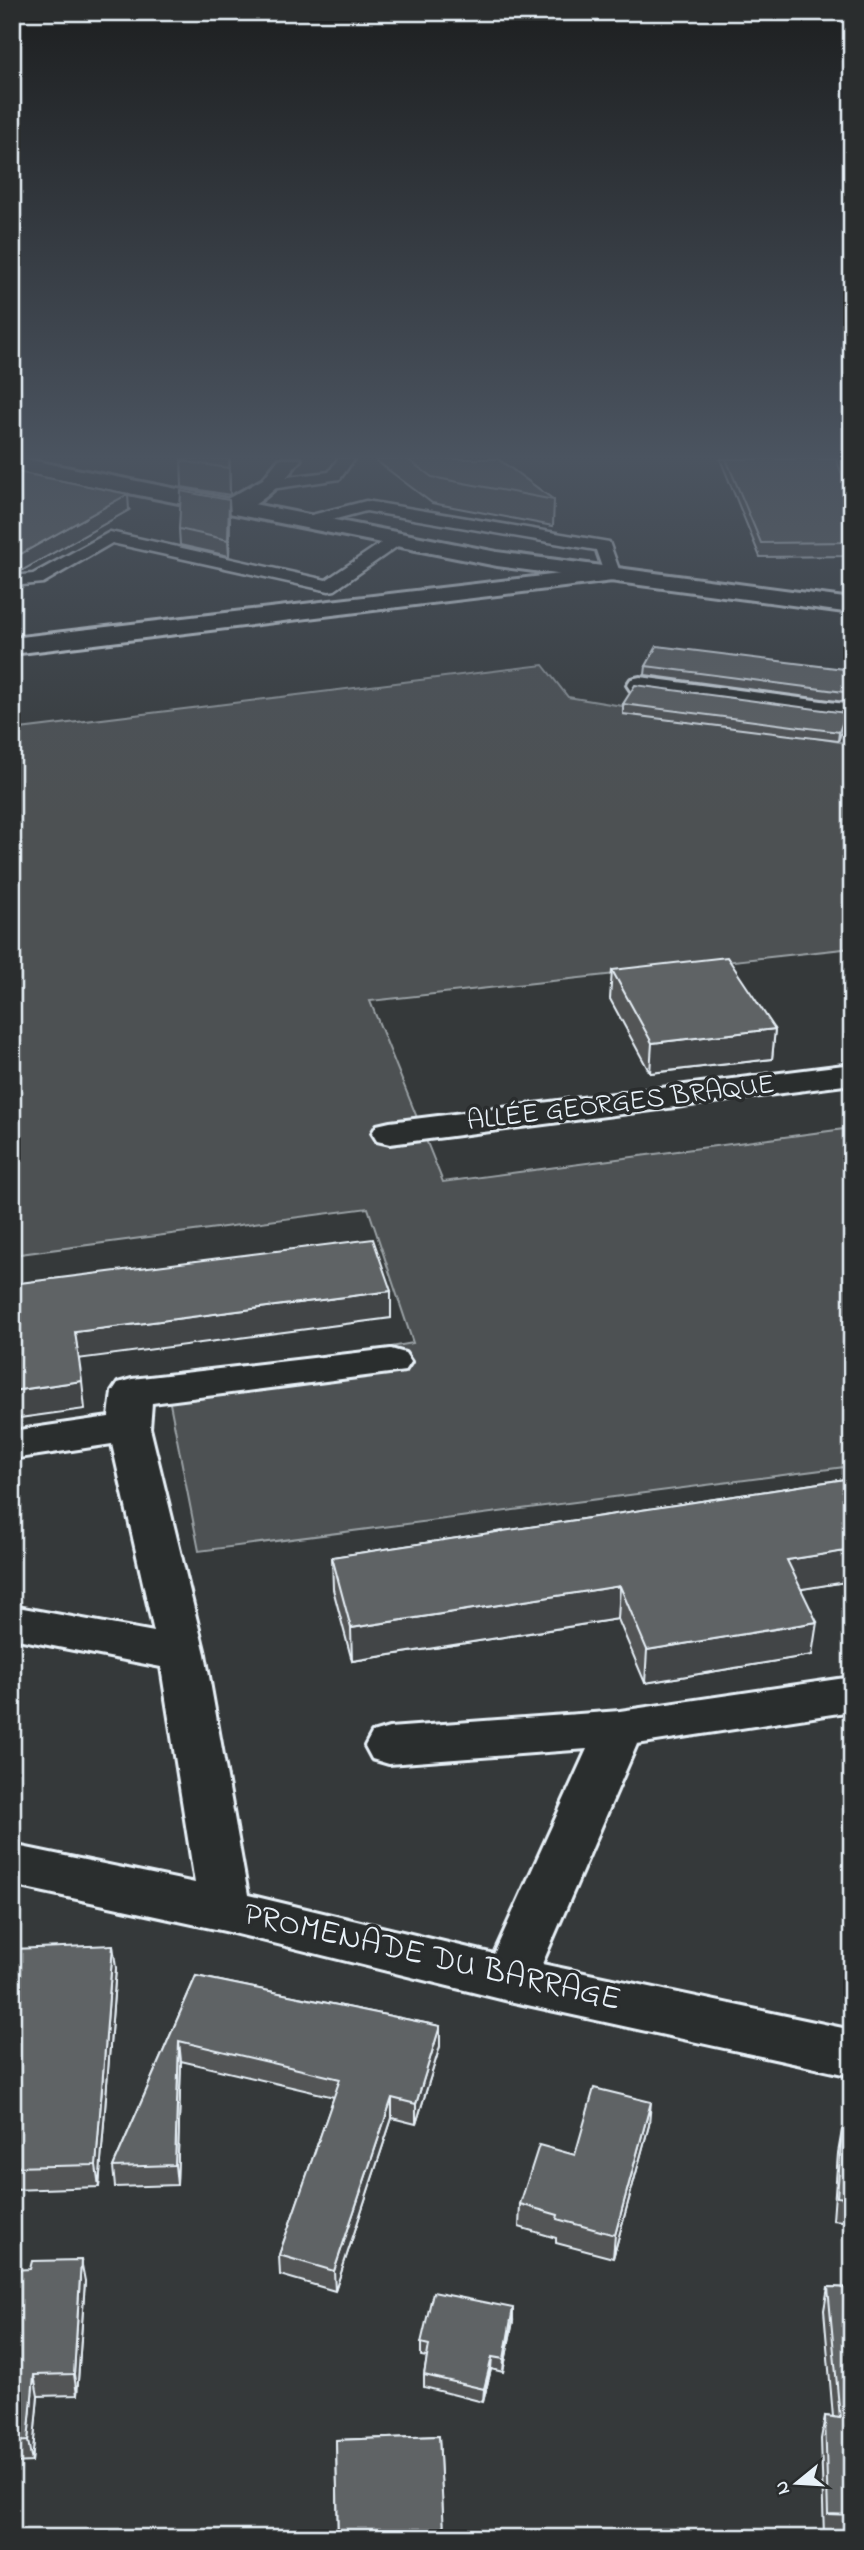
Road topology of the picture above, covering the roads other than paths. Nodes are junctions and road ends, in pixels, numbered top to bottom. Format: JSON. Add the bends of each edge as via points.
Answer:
{"nodes":[{"id":1,"x":39,"y":578,"type":"edge"},
{"id":2,"x":293,"y":578,"type":"edge"},
{"id":3,"x":341,"y":578,"type":"edge"},
{"id":4,"x":587,"y":578,"type":"edge"},
{"id":5,"x":635,"y":578,"type":"edge"},
{"id":6,"x":12,"y":581,"type":"edge"},
{"id":7,"x":852,"y":606,"type":"edge"},
{"id":8,"x":12,"y":646,"type":"edge"},
{"id":9,"x":640,"y":685,"type":"edge"},
{"id":10,"x":852,"y":713,"type":"edge"},
{"id":11,"x":852,"y":1074,"type":"edge"},
{"id":12,"x":390,"y":1133,"type":"dead end"},
{"id":13,"x":391,"y":1362,"type":"dead end"},
{"id":14,"x":129,"y":1428,"type":"junction"},
{"id":15,"x":12,"y":1445,"type":"edge"},
{"id":16,"x":12,"y":1622,"type":"edge"},
{"id":17,"x":182,"y":1654,"type":"junction"},
{"id":18,"x":852,"y":1694,"type":"edge"},
{"id":19,"x":620,"y":1729,"type":"junction"},
{"id":20,"x":389,"y":1746,"type":"dead end"},
{"id":21,"x":12,"y":1865,"type":"edge"},
{"id":22,"x":225,"y":1910,"type":"junction"},
{"id":23,"x":509,"y":1979,"type":"junction"},
{"id":24,"x":852,"y":2053,"type":"edge"}],
"edges":[{"from":1,"to":6,"type":"lane"},
{"from":2,"to":3,"type":"lane","via":[[329,586]]},
{"from":4,"to":8,"type":"street"},
{"from":5,"to":7,"type":"street"},
{"from":9,"to":10,"type":"street"},
{"from":11,"to":12,"type":"street","name":"ALLÉE GEORGES BRAQUE"},
{"from":13,"to":14,"type":"street","via":[[132,1392]]},
{"from":14,"to":15,"type":"street"},
{"from":14,"to":17,"type":"street"},
{"from":16,"to":17,"type":"street"},
{"from":17,"to":22,"type":"street"},
{"from":18,"to":19,"type":"street"},
{"from":19,"to":20,"type":"street"},
{"from":19,"to":23,"type":"street"},
{"from":21,"to":22,"type":"street","name":"PROMENADE DU BARRAGE"},
{"from":22,"to":23,"type":"street","name":"PROMENADE DU BARRAGE"},
{"from":23,"to":24,"type":"street","name":"PROMENADE DU BARRAGE"}]}
